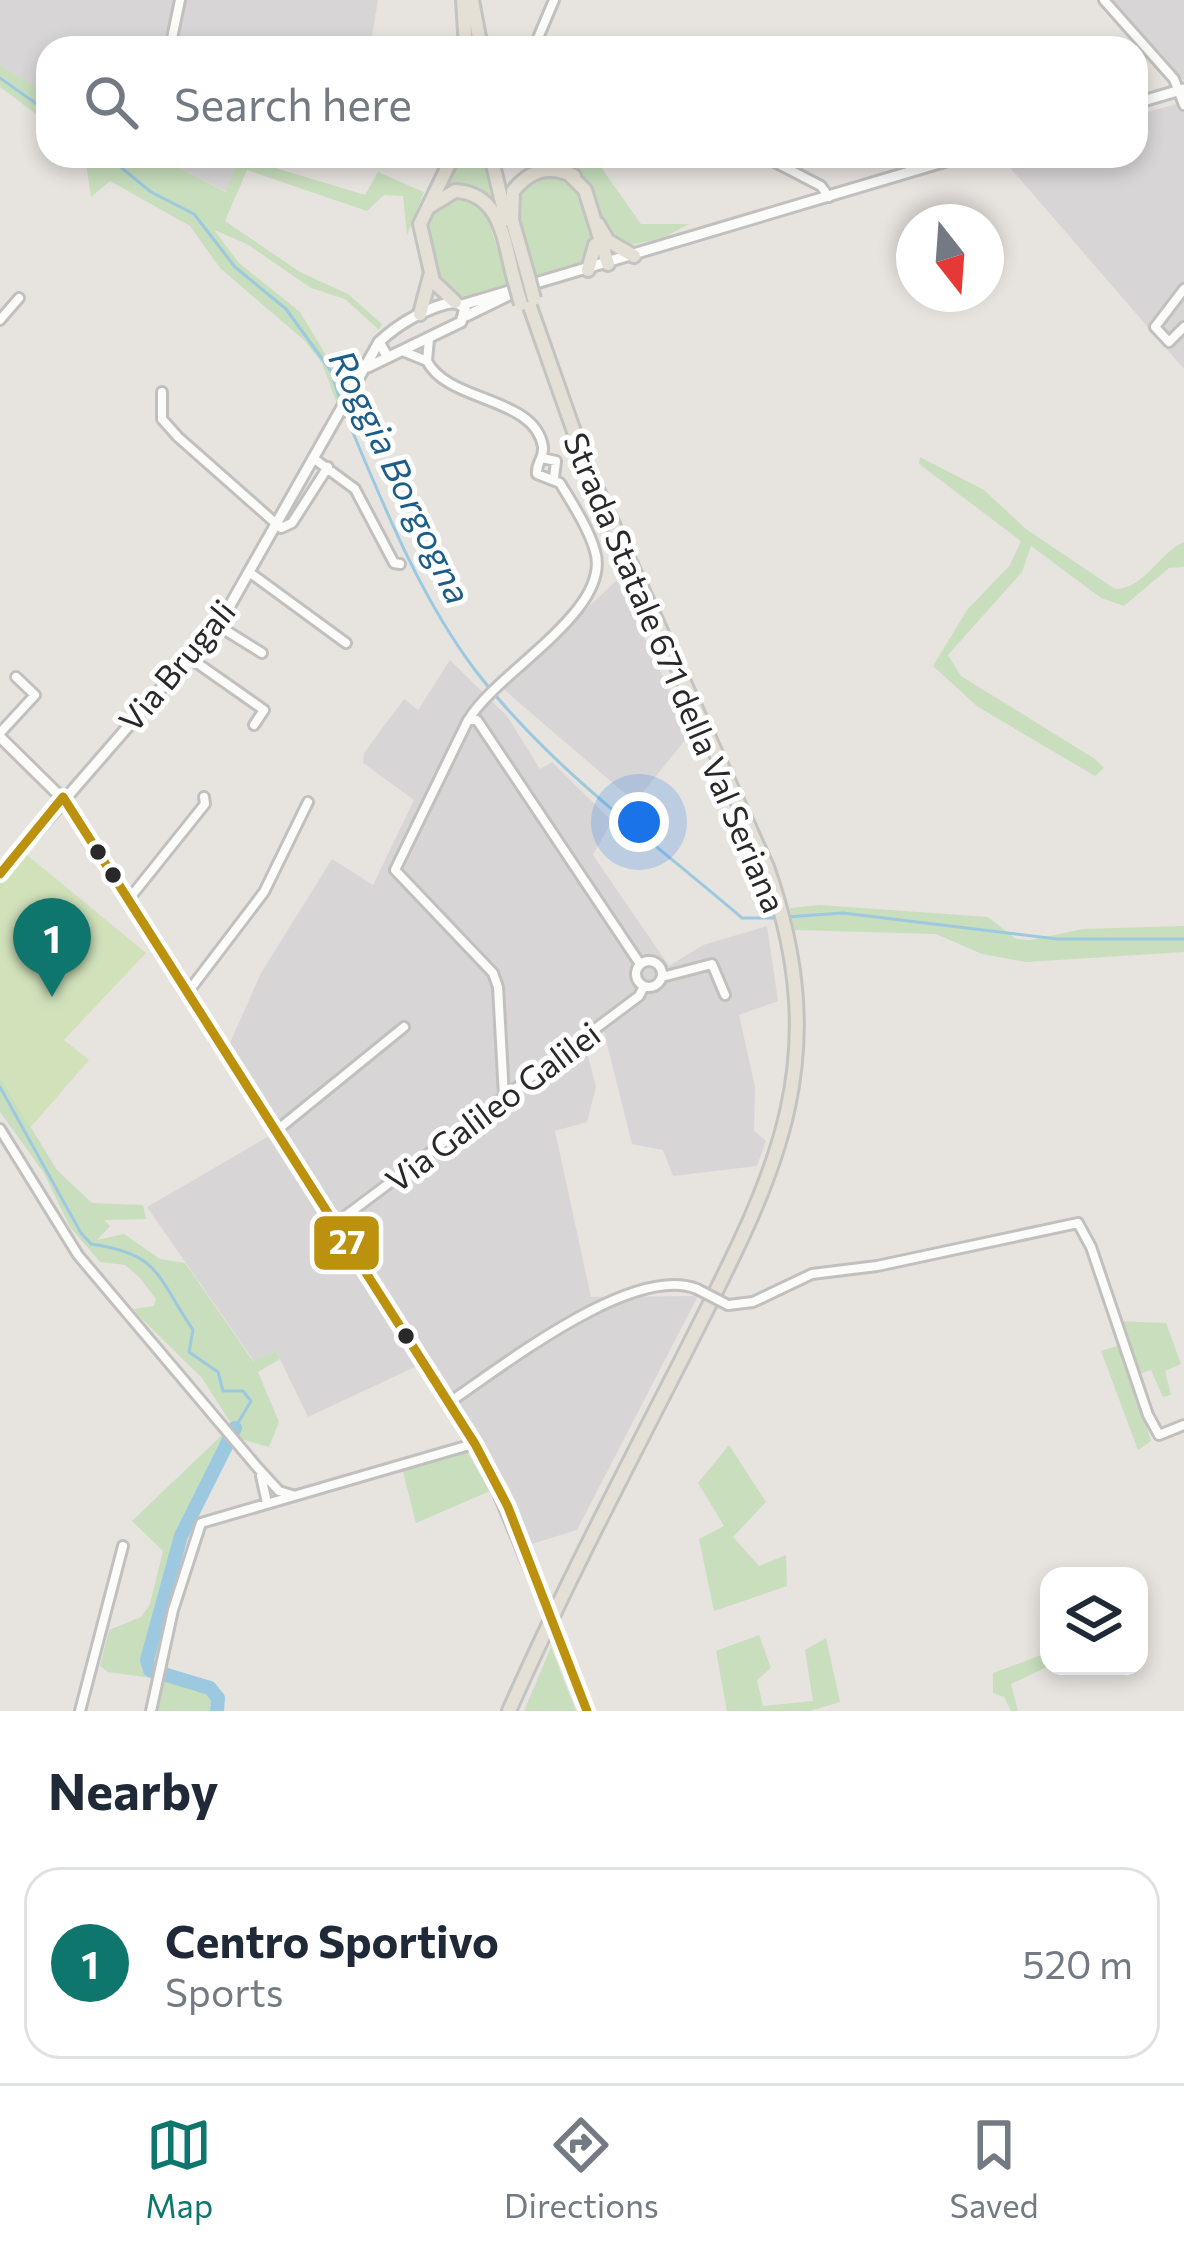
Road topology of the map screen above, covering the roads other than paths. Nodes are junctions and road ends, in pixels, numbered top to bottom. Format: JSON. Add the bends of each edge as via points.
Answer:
{"nodes":[{"id":1,"x":180,"y":0,"type":"edge"},
{"id":2,"x":468,"y":0,"type":"edge"},
{"id":3,"x":554,"y":0,"type":"edge"},
{"id":4,"x":1104,"y":0,"type":"edge"},
{"id":5,"x":173,"y":36,"type":"edge"},
{"id":6,"x":472,"y":36,"type":"edge"},
{"id":7,"x":539,"y":36,"type":"edge"},
{"id":8,"x":1135,"y":36,"type":"edge"},
{"id":9,"x":1148,"y":51,"type":"edge"},
{"id":10,"x":1182,"y":90,"type":"edge"},
{"id":11,"x":1148,"y":100,"type":"edge"},
{"id":12,"x":1184,"y":105,"type":"edge"},
{"id":13,"x":446,"y":168,"type":"edge"},
{"id":14,"x":493,"y":168,"type":"edge"},
{"id":15,"x":565,"y":168,"type":"edge"},
{"id":16,"x":786,"y":168,"type":"edge"},
{"id":17,"x":924,"y":168,"type":"edge"},
{"id":18,"x":574,"y":176,"type":"junction"},
{"id":19,"x":829,"y":197,"type":"junction"},
{"id":20,"x":424,"y":212,"type":"junction"},
{"id":21,"x":602,"y":240,"type":"junction"},
{"id":22,"x":634,"y":256,"type":"junction"},
{"id":23,"x":608,"y":264,"type":"junction"},
{"id":24,"x":429,"y":268,"type":"junction"},
{"id":25,"x":588,"y":270,"type":"junction"},
{"id":26,"x":524,"y":289,"type":"junction"},
{"id":27,"x":1184,"y":289,"type":"edge"},
{"id":28,"x":19,"y":298,"type":"dead end"},
{"id":29,"x":461,"y":308,"type":"junction"},
{"id":30,"x":421,"y":314,"type":"junction"},
{"id":31,"x":0,"y":320,"type":"edge"},
{"id":32,"x":1184,"y":327,"type":"edge"},
{"id":33,"x":429,"y":339,"type":"junction"},
{"id":34,"x":379,"y":342,"type":"junction"},
{"id":35,"x":405,"y":352,"type":"junction"},
{"id":36,"x":387,"y":356,"type":"junction"},
{"id":37,"x":427,"y":361,"type":"junction"},
{"id":38,"x":364,"y":371,"type":"junction"},
{"id":39,"x":162,"y":392,"type":"dead end"},
{"id":40,"x":313,"y":458,"type":"junction"},
{"id":41,"x":542,"y":458,"type":"junction"},
{"id":42,"x":328,"y":467,"type":"junction"},
{"id":43,"x":554,"y":478,"type":"junction"},
{"id":44,"x":276,"y":524,"type":"junction"},
{"id":45,"x":400,"y":564,"type":"dead end"},
{"id":46,"x":249,"y":572,"type":"junction"},
{"id":47,"x":217,"y":625,"type":"junction"},
{"id":48,"x":346,"y":643,"type":"dead end"},
{"id":49,"x":262,"y":653,"type":"dead end"},
{"id":50,"x":190,"y":658,"type":"junction"},
{"id":51,"x":16,"y":677,"type":"dead end"},
{"id":52,"x":468,"y":720,"type":"junction"},
{"id":53,"x":254,"y":725,"type":"dead end"},
{"id":54,"x":0,"y":735,"type":"edge"},
{"id":55,"x":63,"y":797,"type":"junction"},
{"id":56,"x":204,"y":797,"type":"dead end"},
{"id":57,"x":308,"y":802,"type":"dead end"},
{"id":58,"x":0,"y":874,"type":"edge"},
{"id":59,"x":129,"y":898,"type":"junction"},
{"id":60,"x":640,"y":964,"type":"junction"},
{"id":61,"x":662,"y":977,"type":"junction"},
{"id":62,"x":644,"y":986,"type":"junction"},
{"id":63,"x":188,"y":992,"type":"junction"},
{"id":64,"x":725,"y":995,"type":"dead end"},
{"id":65,"x":404,"y":1028,"type":"dead end"},
{"id":66,"x":504,"y":1096,"type":"junction"},
{"id":67,"x":0,"y":1129,"type":"edge"},
{"id":68,"x":276,"y":1131,"type":"junction"},
{"id":69,"x":336,"y":1223,"type":"junction"},
{"id":70,"x":448,"y":1403,"type":"junction"},
{"id":71,"x":1184,"y":1425,"type":"edge"},
{"id":72,"x":475,"y":1444,"type":"junction"},
{"id":73,"x":257,"y":1467,"type":"junction"},
{"id":74,"x":295,"y":1496,"type":"junction"},
{"id":75,"x":267,"y":1503,"type":"junction"},
{"id":76,"x":123,"y":1546,"type":"dead end"},
{"id":77,"x":80,"y":1711,"type":"edge"},
{"id":78,"x":151,"y":1711,"type":"edge"},
{"id":79,"x":509,"y":1711,"type":"edge"},
{"id":80,"x":586,"y":1711,"type":"edge"}],
"edges":[{"from":1,"to":5,"type":"street"},
{"from":2,"to":6,"type":"highway"},
{"from":3,"to":7,"type":"street"},
{"from":4,"to":8,"type":"street"},
{"from":9,"to":10,"type":"street"},
{"from":10,"to":11,"type":"street"},
{"from":10,"to":12,"type":"street"},
{"from":13,"to":20,"type":"highway"},
{"from":14,"to":26,"type":"highway","name":"Strada Statale 671 della Val Seriana"},
{"from":15,"to":18,"type":"highway"},
{"from":16,"to":19,"type":"street"},
{"from":17,"to":19,"type":"street"},
{"from":18,"to":21,"type":"highway"},
{"from":18,"to":26,"type":"highway","via":[[535,172],[513,191]]},
{"from":19,"to":22,"type":"street"},
{"from":20,"to":24,"type":"highway"},
{"from":20,"to":26,"type":"highway","via":[[442,195],[479,196],[497,215]]},
{"from":21,"to":22,"type":"highway"},
{"from":21,"to":23,"type":"highway"},
{"from":21,"to":25,"type":"highway"},
{"from":22,"to":23,"type":"street"},
{"from":23,"to":25,"type":"street"},
{"from":24,"to":29,"type":"highway","via":[[437,289]]},
{"from":24,"to":30,"type":"highway"},
{"from":25,"to":26,"type":"street"},
{"from":26,"to":29,"type":"street"},
{"from":26,"to":79,"type":"highway","name":"Strada Statale 671 della Val Seriana","via":[[584,460],[775,890],[794,996],[794,1058],[771,1176]]},
{"from":27,"to":32,"type":"street","via":[[1155,327],[1169,342]]},
{"from":28,"to":31,"type":"street"},
{"from":29,"to":30,"type":"street"},
{"from":29,"to":33,"type":"street"},
{"from":30,"to":34,"type":"street"},
{"from":33,"to":35,"type":"street"},
{"from":33,"to":37,"type":"street"},
{"from":34,"to":36,"type":"street"},
{"from":34,"to":38,"type":"street","name":"Via Brugali"},
{"from":35,"to":36,"type":"street"},
{"from":35,"to":37,"type":"street"},
{"from":36,"to":38,"type":"street"},
{"from":37,"to":41,"type":"street","via":[[442,378],[527,421]]},
{"from":38,"to":40,"type":"street","name":"Via Brugali"},
{"from":39,"to":44,"type":"street","via":[[163,418],[178,437]]},
{"from":40,"to":42,"type":"street"},
{"from":40,"to":44,"type":"street","name":"Via Brugali"},
{"from":41,"to":43,"type":"street","via":[[558,464]]},
{"from":41,"to":43,"type":"street","via":[[537,474]]},
{"from":42,"to":44,"type":"street","name":"Via Brugali","via":[[292,523]]},
{"from":42,"to":45,"type":"street","via":[[355,489]]},
{"from":43,"to":52,"type":"street","via":[[596,551],[592,591],[485,693]]},
{"from":44,"to":46,"type":"street","name":"Via Brugali"},
{"from":46,"to":47,"type":"street","name":"Via Brugali"},
{"from":46,"to":48,"type":"street"},
{"from":47,"to":49,"type":"street"},
{"from":47,"to":50,"type":"street","name":"Via Brugali"},
{"from":50,"to":53,"type":"street","via":[[264,710]]},
{"from":50,"to":55,"type":"street","name":"Via Brugali"},
{"from":51,"to":54,"type":"street","via":[[35,694]]},
{"from":52,"to":60,"type":"street","via":[[477,720]]},
{"from":52,"to":66,"type":"street","via":[[395,870],[493,973]]},
{"from":54,"to":55,"type":"street"},
{"from":55,"to":58,"type":"street","name":"Via Brugali"},
{"from":55,"to":59,"type":"street"},
{"from":56,"to":59,"type":"street"},
{"from":57,"to":63,"type":"street","via":[[264,892]]},
{"from":59,"to":63,"type":"street"},
{"from":60,"to":61,"type":"street","via":[[656,963]]},
{"from":60,"to":62,"type":"street","via":[[636,976]]},
{"from":61,"to":62,"type":"street"},
{"from":61,"to":64,"type":"street","via":[[712,964]]},
{"from":62,"to":66,"type":"street","name":"Via Galileo Galilei"},
{"from":63,"to":68,"type":"street"},
{"from":65,"to":68,"type":"street"},
{"from":66,"to":69,"type":"street","name":"Via Galileo Galilei"},
{"from":67,"to":73,"type":"street","via":[[78,1255]]},
{"from":68,"to":69,"type":"street"},
{"from":69,"to":70,"type":"street"},
{"from":70,"to":71,"type":"street","bridge":true,"via":[[608,1301],[662,1282],[728,1305],[753,1302],[812,1274],[1071,1223],[1084,1226],[1159,1435]]},
{"from":70,"to":72,"type":"street"},
{"from":72,"to":74,"type":"street"},
{"from":72,"to":80,"type":"street","bridge":true},
{"from":73,"to":74,"type":"street"},
{"from":73,"to":75,"type":"street"},
{"from":74,"to":75,"type":"street"},
{"from":75,"to":78,"type":"street","via":[[201,1523]]},
{"from":76,"to":77,"type":"street"}]}
